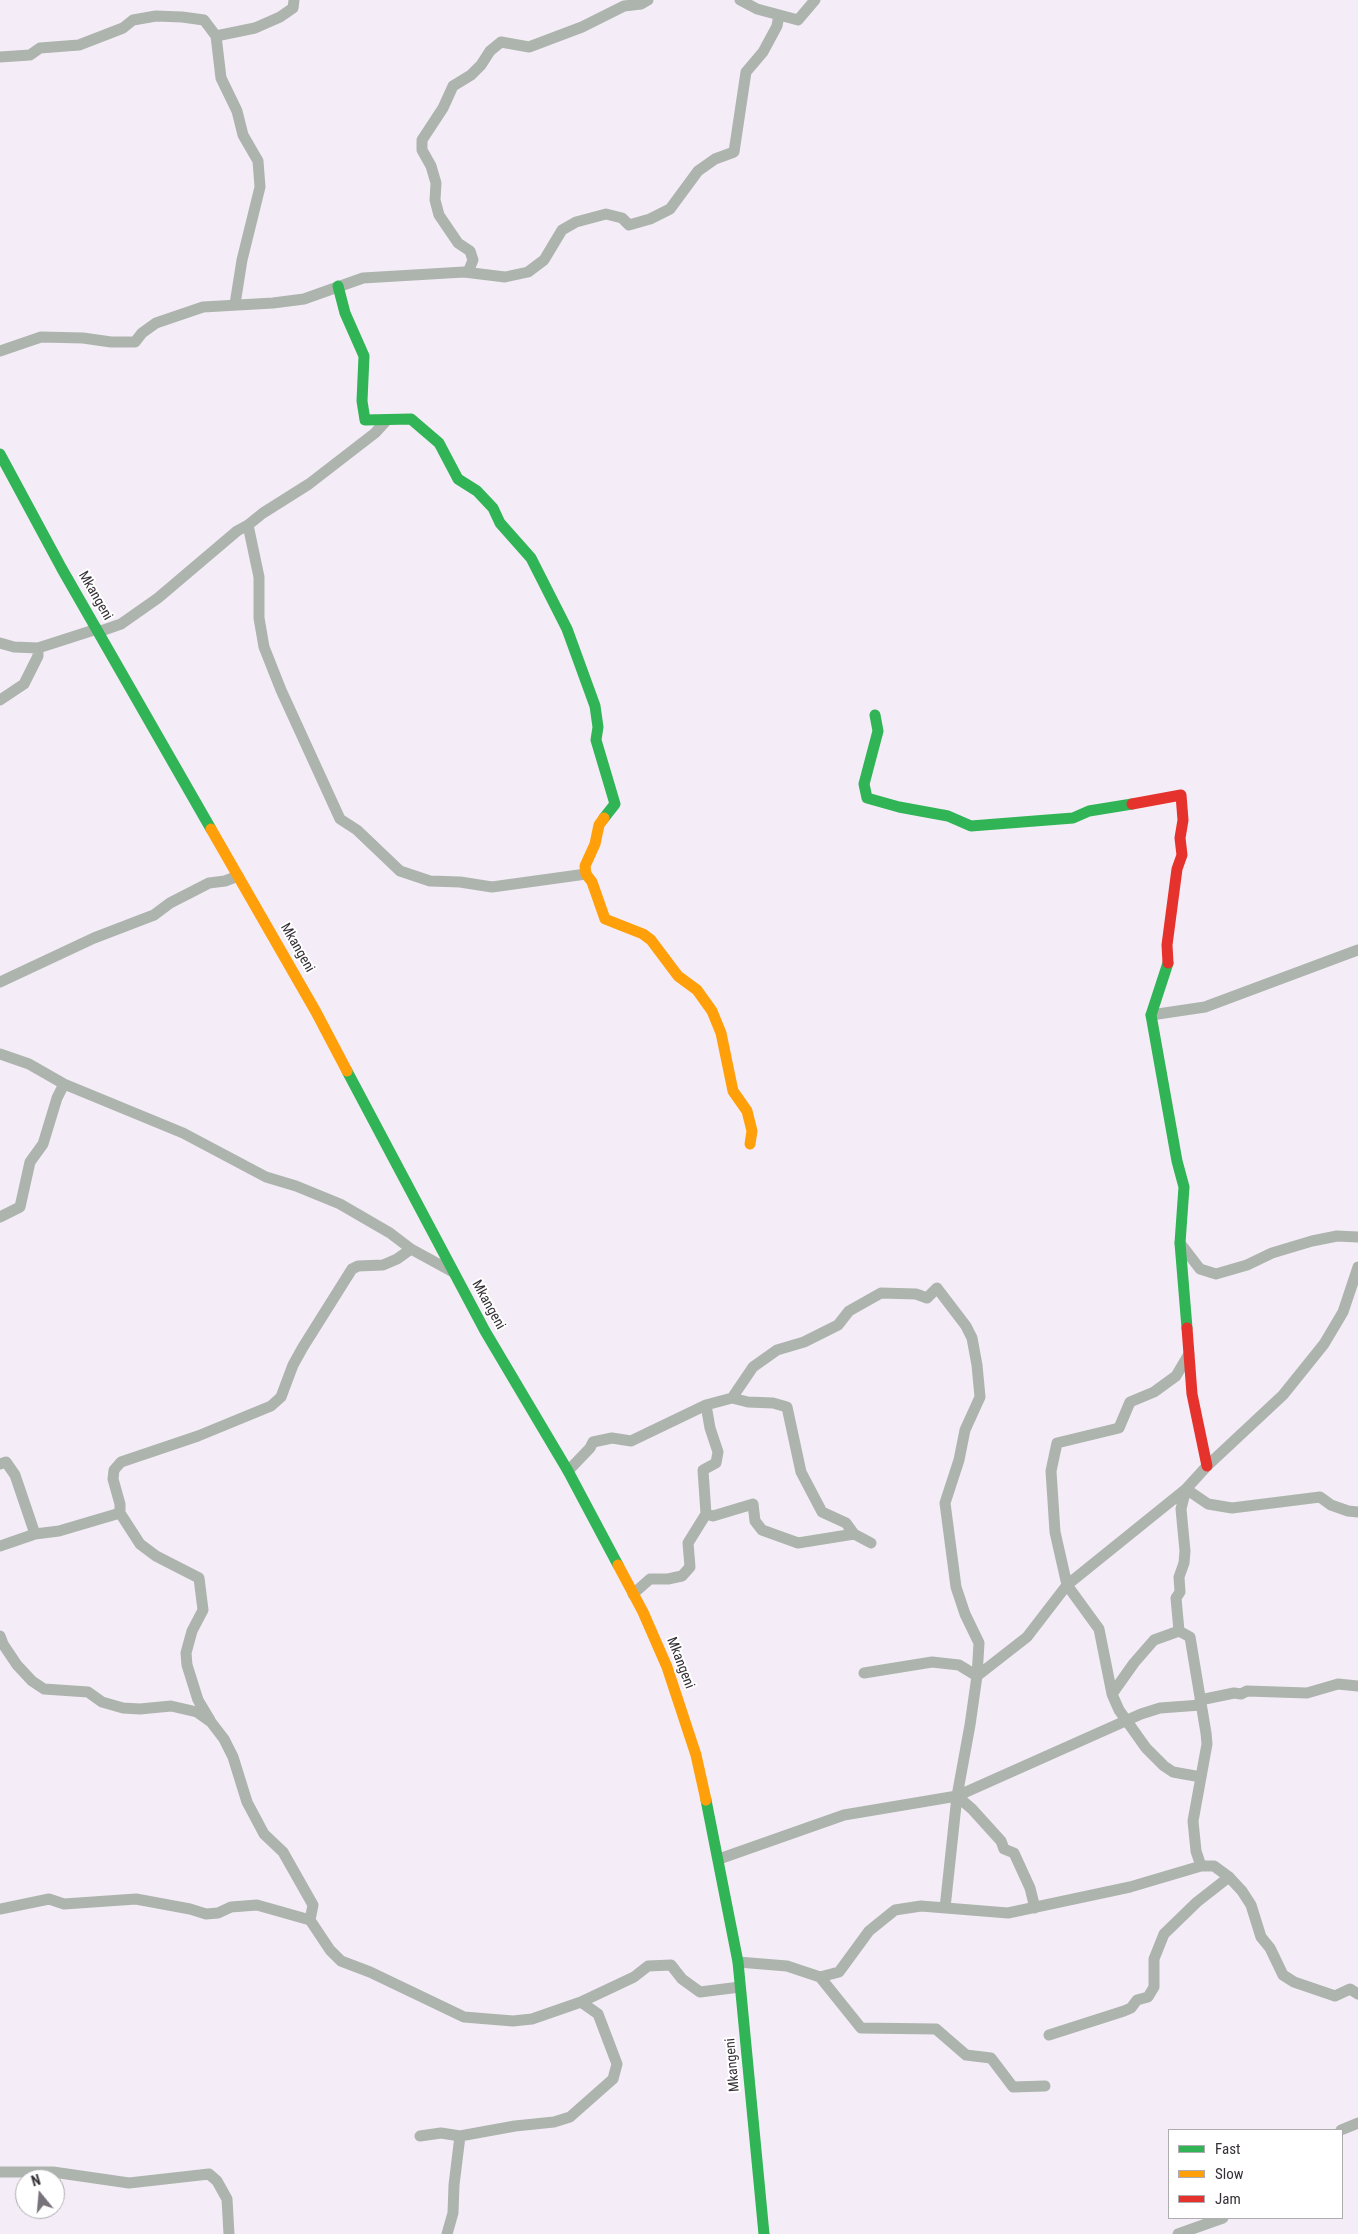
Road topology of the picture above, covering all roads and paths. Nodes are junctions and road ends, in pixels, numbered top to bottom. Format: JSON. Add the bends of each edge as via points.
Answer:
{"nodes":[{"id":1,"x":294,"y":0,"type":"edge"},
{"id":2,"x":648,"y":0,"type":"edge"},
{"id":3,"x":740,"y":0,"type":"edge"},
{"id":4,"x":815,"y":0,"type":"edge"},
{"id":5,"x":779,"y":15,"type":"junction"},
{"id":6,"x":216,"y":36,"type":"junction"},
{"id":7,"x":0,"y":57,"type":"edge"},
{"id":8,"x":468,"y":272,"type":"junction"},
{"id":9,"x":338,"y":286,"type":"junction"},
{"id":10,"x":235,"y":304,"type":"junction"},
{"id":11,"x":0,"y":351,"type":"edge"},
{"id":12,"x":386,"y":421,"type":"junction"},
{"id":13,"x":0,"y":454,"type":"edge"},
{"id":14,"x":248,"y":526,"type":"junction"},
{"id":15,"x":97,"y":630,"type":"junction"},
{"id":16,"x":0,"y":642,"type":"edge"},
{"id":17,"x":38,"y":648,"type":"junction"},
{"id":18,"x":0,"y":700,"type":"edge"},
{"id":19,"x":875,"y":715,"type":"dead end"},
{"id":20,"x":586,"y":874,"type":"junction"},
{"id":21,"x":238,"y":876,"type":"junction"},
{"id":22,"x":1358,"y":950,"type":"edge"},
{"id":23,"x":0,"y":982,"type":"edge"},
{"id":24,"x":1151,"y":1014,"type":"junction"},
{"id":25,"x":0,"y":1054,"type":"edge"},
{"id":26,"x":64,"y":1084,"type":"junction"},
{"id":27,"x":750,"y":1144,"type":"dead end"},
{"id":28,"x":0,"y":1217,"type":"edge"},
{"id":29,"x":1358,"y":1237,"type":"edge"},
{"id":30,"x":1180,"y":1243,"type":"junction"},
{"id":31,"x":411,"y":1249,"type":"junction"},
{"id":32,"x":1358,"y":1267,"type":"edge"},
{"id":33,"x":454,"y":1272,"type":"junction"},
{"id":34,"x":1190,"y":1352,"type":"junction"},
{"id":35,"x":732,"y":1398,"type":"junction"},
{"id":36,"x":706,"y":1404,"type":"junction"},
{"id":37,"x":0,"y":1464,"type":"edge"},
{"id":38,"x":1207,"y":1466,"type":"junction"},
{"id":39,"x":568,"y":1471,"type":"junction"},
{"id":40,"x":1186,"y":1489,"type":"junction"},
{"id":41,"x":1358,"y":1512,"type":"edge"},
{"id":42,"x":120,"y":1514,"type":"junction"},
{"id":43,"x":706,"y":1514,"type":"junction"},
{"id":44,"x":35,"y":1534,"type":"junction"},
{"id":45,"x":854,"y":1534,"type":"junction"},
{"id":46,"x":870,"y":1543,"type":"dead end"},
{"id":47,"x":0,"y":1546,"type":"edge"},
{"id":48,"x":1067,"y":1585,"type":"junction"},
{"id":49,"x":634,"y":1594,"type":"junction"},
{"id":50,"x":1179,"y":1631,"type":"junction"},
{"id":51,"x":0,"y":1636,"type":"edge"},
{"id":52,"x":864,"y":1673,"type":"dead end"},
{"id":53,"x":978,"y":1676,"type":"junction"},
{"id":54,"x":1358,"y":1686,"type":"edge"},
{"id":55,"x":1112,"y":1694,"type":"junction"},
{"id":56,"x":1201,"y":1702,"type":"junction"},
{"id":57,"x":1126,"y":1721,"type":"junction"},
{"id":58,"x":211,"y":1722,"type":"junction"},
{"id":59,"x":1201,"y":1777,"type":"junction"},
{"id":60,"x":957,"y":1796,"type":"junction"},
{"id":61,"x":719,"y":1859,"type":"junction"},
{"id":62,"x":1201,"y":1866,"type":"junction"},
{"id":63,"x":1229,"y":1877,"type":"junction"},
{"id":64,"x":945,"y":1908,"type":"junction"},
{"id":65,"x":1036,"y":1908,"type":"junction"},
{"id":66,"x":0,"y":1909,"type":"edge"},
{"id":67,"x":310,"y":1920,"type":"junction"},
{"id":68,"x":738,"y":1962,"type":"junction"},
{"id":69,"x":820,"y":1977,"type":"junction"},
{"id":70,"x":740,"y":1987,"type":"junction"},
{"id":71,"x":1358,"y":1994,"type":"edge"},
{"id":72,"x":581,"y":2002,"type":"junction"},
{"id":73,"x":1049,"y":2035,"type":"dead end"},
{"id":74,"x":1045,"y":2086,"type":"dead end"},
{"id":75,"x":1358,"y":2123,"type":"edge"},
{"id":76,"x":1343,"y":2129,"type":"edge"},
{"id":77,"x":420,"y":2136,"type":"dead end"},
{"id":78,"x":460,"y":2136,"type":"junction"},
{"id":79,"x":0,"y":2172,"type":"edge"},
{"id":80,"x":1219,"y":2219,"type":"edge"},
{"id":81,"x":229,"y":2234,"type":"edge"},
{"id":82,"x":447,"y":2234,"type":"edge"},
{"id":83,"x":764,"y":2234,"type":"edge"},
{"id":84,"x":1178,"y":2234,"type":"edge"}],
"edges":[{"from":1,"to":6,"type":"street","via":[[293,8],[280,17],[255,28]]},
{"from":2,"to":8,"type":"street","via":[[624,6],[565,35],[529,47],[501,42],[471,75],[453,86],[422,140],[422,150],[436,183],[439,215],[458,243],[470,251],[473,260]]},
{"from":3,"to":5,"type":"street"},
{"from":4,"to":5,"type":"street","via":[[798,20]]},
{"from":5,"to":8,"type":"street","via":[[777,26],[763,52],[746,72],[734,152],[715,159],[698,171],[670,209],[650,220],[629,225],[622,218],[606,214],[576,222],[562,230],[544,260],[528,272],[505,277]]},
{"from":6,"to":7,"type":"street","via":[[204,20],[156,16],[133,20],[123,28],[79,45],[40,48],[30,55]]},
{"from":6,"to":10,"type":"street","via":[[221,78],[237,111],[243,135],[258,161],[260,187]]},
{"from":8,"to":9,"type":"street","via":[[363,278]]},
{"from":9,"to":10,"type":"street","via":[[304,299]]},
{"from":9,"to":12,"type":"street","via":[[345,313],[364,356],[362,401],[365,420]]},
{"from":10,"to":11,"type":"street","via":[[203,307],[156,324],[135,342],[41,337]]},
{"from":12,"to":14,"type":"street","via":[[376,433],[309,484]]},
{"from":12,"to":20,"type":"street","via":[[411,419],[439,443],[458,479],[492,508],[500,523],[531,558],[567,629],[595,706],[596,740],[615,804],[599,825],[596,844],[585,866]]},
{"from":13,"to":15,"type":"street","name":"Mkangeni"},
{"from":14,"to":15,"type":"street","via":[[237,531],[158,598],[121,624]]},
{"from":14,"to":20,"type":"street","via":[[259,576],[259,618],[264,647],[340,819],[357,830],[400,871],[430,881],[492,887]]},
{"from":15,"to":17,"type":"street"},
{"from":15,"to":21,"type":"street","name":"Mkangeni"},
{"from":16,"to":17,"type":"street","via":[[14,647]]},
{"from":17,"to":18,"type":"street","via":[[38,656],[24,684]]},
{"from":19,"to":24,"type":"street","via":[[878,731],[864,784],[867,798],[948,816],[971,826],[1073,818],[1088,811],[1181,795],[1182,855],[1177,869],[1167,945],[1169,960]]},
{"from":20,"to":27,"type":"street","via":[[605,919],[651,940],[678,976],[697,990],[712,1011],[721,1033],[733,1091],[747,1111],[752,1131]]},
{"from":21,"to":23,"type":"street","via":[[209,883],[154,915],[101,935]]},
{"from":21,"to":33,"type":"street","name":"Mkangeni","via":[[316,1012]]},
{"from":22,"to":24,"type":"street","via":[[1205,1007]]},
{"from":24,"to":30,"type":"street","via":[[1184,1187]]},
{"from":25,"to":26,"type":"street","via":[[30,1064]]},
{"from":26,"to":28,"type":"street","via":[[43,1144],[30,1162],[20,1207]]},
{"from":26,"to":31,"type":"street","via":[[183,1134],[266,1177],[340,1204]]},
{"from":29,"to":30,"type":"street","via":[[1337,1236],[1312,1241],[1216,1274],[1200,1269]]},
{"from":30,"to":34,"type":"street"},
{"from":31,"to":33,"type":"street"},
{"from":31,"to":42,"type":"street","via":[[383,1265],[352,1269],[303,1347],[277,1402],[116,1466],[113,1479]]},
{"from":32,"to":38,"type":"street","via":[[1343,1312],[1324,1344],[1283,1395]]},
{"from":33,"to":39,"type":"street","name":"Mkangeni"},
{"from":34,"to":38,"type":"street","via":[[1192,1394]]},
{"from":34,"to":48,"type":"street","via":[[1176,1376],[1154,1392],[1130,1402],[1119,1428],[1057,1443],[1051,1471],[1055,1532]]},
{"from":35,"to":36,"type":"street"},
{"from":35,"to":45,"type":"street","via":[[787,1407],[801,1472],[822,1512],[846,1522]]},
{"from":35,"to":53,"type":"street","via":[[753,1368],[777,1350],[804,1342],[838,1325],[849,1311],[881,1292],[916,1294],[927,1298],[937,1288],[947,1299],[972,1338],[980,1397],[965,1430],[945,1503],[956,1587],[979,1643]]},
{"from":36,"to":39,"type":"street","via":[[631,1441],[612,1438],[593,1442]]},
{"from":36,"to":43,"type":"street","via":[[718,1452],[716,1463],[703,1470]]},
{"from":37,"to":44,"type":"street","via":[[6,1462],[14,1475]]},
{"from":38,"to":40,"type":"street"},
{"from":39,"to":49,"type":"street","name":"Mkangeni"},
{"from":40,"to":41,"type":"street","via":[[1208,1504],[1232,1508],[1320,1497],[1348,1511]]},
{"from":40,"to":48,"type":"street"},
{"from":40,"to":50,"type":"street","via":[[1181,1510],[1184,1563],[1179,1578],[1180,1592],[1176,1598]]},
{"from":42,"to":44,"type":"street","via":[[59,1531]]},
{"from":42,"to":58,"type":"street","via":[[140,1544],[199,1578],[203,1610],[192,1631],[186,1652],[187,1665],[198,1700]]},
{"from":43,"to":45,"type":"street","via":[[713,1516],[753,1504],[755,1521],[762,1530],[798,1543]]},
{"from":43,"to":49,"type":"street","via":[[688,1544],[690,1567],[682,1576],[650,1579]]},
{"from":44,"to":47,"type":"street"},
{"from":45,"to":46,"type":"street"},
{"from":48,"to":53,"type":"street","via":[[1027,1637]]},
{"from":48,"to":55,"type":"street","via":[[1099,1629]]},
{"from":49,"to":61,"type":"street","name":"Mkangeni","via":[[667,1667],[694,1748]]},
{"from":50,"to":55,"type":"street","via":[[1154,1640]]},
{"from":50,"to":56,"type":"street","via":[[1190,1637]]},
{"from":51,"to":58,"type":"street","via":[[17,1665],[44,1690],[88,1692],[102,1702],[123,1708],[171,1706],[197,1712]]},
{"from":52,"to":53,"type":"street","via":[[932,1662],[959,1665]]},
{"from":53,"to":60,"type":"street"},
{"from":54,"to":56,"type":"street","via":[[1338,1684],[1307,1692],[1247,1691]]},
{"from":55,"to":57,"type":"street"},
{"from":56,"to":57,"type":"street","via":[[1160,1708]]},
{"from":56,"to":59,"type":"street","via":[[1207,1744]]},
{"from":57,"to":59,"type":"street","via":[[1164,1766],[1174,1772]]},
{"from":57,"to":60,"type":"street"},
{"from":58,"to":67,"type":"street","via":[[233,1757],[247,1802],[264,1834],[283,1852],[313,1906]]},
{"from":59,"to":62,"type":"street","via":[[1193,1821]]},
{"from":60,"to":61,"type":"street","via":[[844,1815]]},
{"from":60,"to":64,"type":"street"},
{"from":60,"to":65,"type":"street","via":[[1001,1841],[1004,1849],[1014,1853]]},
{"from":61,"to":68,"type":"street","name":"Mkangeni"},
{"from":62,"to":63,"type":"street","via":[[1214,1866]]},
{"from":62,"to":65,"type":"street","via":[[1130,1887]]},
{"from":63,"to":71,"type":"street","via":[[1251,1905],[1261,1937],[1283,1976],[1335,1996],[1350,1989]]},
{"from":63,"to":73,"type":"street","via":[[1164,1934],[1154,1959],[1154,1987],[1148,1997],[1137,2000],[1124,2011]]},
{"from":64,"to":65,"type":"street","via":[[1008,1914]]},
{"from":64,"to":69,"type":"street","via":[[921,1906],[895,1910],[869,1931],[839,1972]]},
{"from":66,"to":67,"type":"street","via":[[49,1899],[64,1904],[136,1899],[206,1914],[231,1907],[257,1905]]},
{"from":67,"to":72,"type":"street","via":[[341,1961],[464,2016],[513,2021],[532,2019]]},
{"from":68,"to":69,"type":"street","via":[[787,1966]]},
{"from":68,"to":70,"type":"street","name":"Mkangeni"},
{"from":69,"to":74,"type":"street","via":[[861,2028],[936,2029],[966,2055],[990,2058],[1014,2087]]},
{"from":70,"to":72,"type":"street","via":[[700,1992],[682,1979],[671,1965],[648,1966],[634,1977]]},
{"from":70,"to":83,"type":"street","name":"Mkangeni"},
{"from":72,"to":78,"type":"street","via":[[598,2014],[604,2026],[618,2064],[612,2079],[570,2117]]},
{"from":75,"to":76,"type":"street"},
{"from":77,"to":78,"type":"street","via":[[440,2133]]},
{"from":78,"to":82,"type":"street","via":[[453,2213]]},
{"from":79,"to":81,"type":"street","via":[[53,2172],[129,2183],[209,2174],[227,2199]]},
{"from":80,"to":84,"type":"street"}]}
